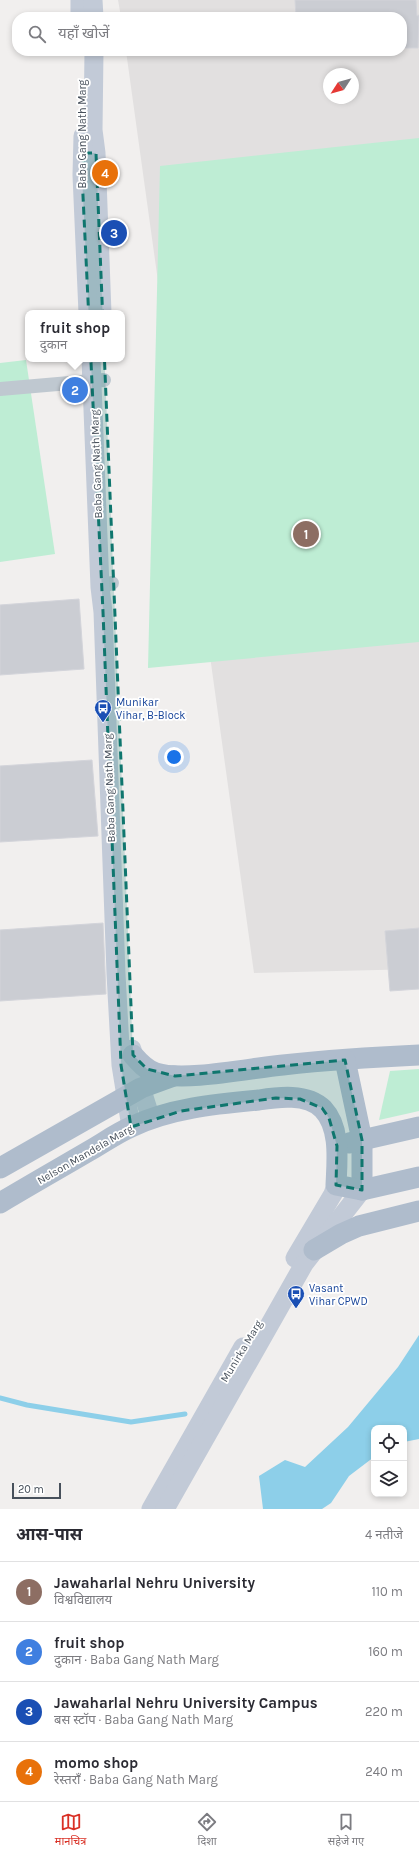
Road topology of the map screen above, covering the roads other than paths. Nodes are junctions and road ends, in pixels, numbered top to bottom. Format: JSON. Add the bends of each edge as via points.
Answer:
{"nodes":[{"id":1,"x":69,"y":0,"type":"edge"},
{"id":2,"x":93,"y":0,"type":"edge"},
{"id":3,"x":83,"y":12,"type":"edge"},
{"id":4,"x":81,"y":56,"type":"edge"},
{"id":5,"x":94,"y":56,"type":"edge"},
{"id":6,"x":90,"y":153,"type":"junction"},
{"id":7,"x":88,"y":310,"type":"edge"},
{"id":8,"x":102,"y":310,"type":"edge"},
{"id":9,"x":92,"y":362,"type":"edge"},
{"id":10,"x":102,"y":362,"type":"edge"},
{"id":11,"x":98,"y":380,"type":"junction"},
{"id":12,"x":0,"y":389,"type":"edge"},
{"id":13,"x":106,"y":585,"type":"junction"},
{"id":14,"x":133,"y":1054,"type":"junction"},
{"id":15,"x":419,"y":1055,"type":"edge"},
{"id":16,"x":345,"y":1060,"type":"junction"},
{"id":17,"x":175,"y":1076,"type":"junction"},
{"id":18,"x":133,"y":1092,"type":"junction"},
{"id":19,"x":151,"y":1119,"type":"junction"},
{"id":20,"x":131,"y":1127,"type":"junction"},
{"id":21,"x":419,"y":1127,"type":"edge"},
{"id":22,"x":362,"y":1140,"type":"junction"},
{"id":23,"x":337,"y":1146,"type":"junction"},
{"id":24,"x":0,"y":1168,"type":"edge"},
{"id":25,"x":419,"y":1177,"type":"edge"},
{"id":26,"x":335,"y":1189,"type":"junction"},
{"id":27,"x":362,"y":1190,"type":"junction"},
{"id":28,"x":0,"y":1203,"type":"edge"},
{"id":29,"x":419,"y":1211,"type":"edge"},
{"id":30,"x":319,"y":1245,"type":"junction"},
{"id":31,"x":151,"y":1509,"type":"edge"},
{"id":32,"x":166,"y":1509,"type":"edge"}],
"edges":[{"from":1,"to":3,"type":"street"},
{"from":2,"to":3,"type":"street"},
{"from":4,"to":6,"type":"street","name":"Baba Gang Nath Marg"},
{"from":5,"to":6,"type":"street","name":"Baba Gang Nath Marg","via":[[93,130]]},
{"from":6,"to":7,"type":"street","name":"Baba Gang Nath Marg","via":[[82,182]]},
{"from":6,"to":8,"type":"street","name":"Baba Gang Nath Marg"},
{"from":9,"to":11,"type":"street","name":"Baba Gang Nath Marg"},
{"from":10,"to":11,"type":"street","name":"Baba Gang Nath Marg"},
{"from":11,"to":12,"type":"street"},
{"from":11,"to":13,"type":"street","name":"Baba Gang Nath Marg"},
{"from":13,"to":14,"type":"street","name":"Baba Gang Nath Marg","via":[[115,611]]},
{"from":13,"to":18,"type":"street","name":"Baba Gang Nath Marg","via":[[103,612],[116,974],[121,1065]]},
{"from":14,"to":17,"type":"main road","via":[[147,1069],[157,1074]]},
{"from":14,"to":18,"type":"street","name":"Baba Gang Nath Marg"},
{"from":15,"to":16,"type":"main road"},
{"from":16,"to":17,"type":"main road"},
{"from":16,"to":22,"type":"main road"},
{"from":17,"to":18,"type":"main road"},
{"from":18,"to":19,"type":"street"},
{"from":18,"to":20,"type":"street"},
{"from":18,"to":24,"type":"main road"},
{"from":19,"to":20,"type":"main road","name":"Nelson Mandela Marg"},
{"from":19,"to":23,"type":"main road","name":"Nelson Mandela Marg","via":[[181,1110],[224,1103],[288,1097],[311,1102],[322,1108],[329,1118]]},
{"from":20,"to":28,"type":"main road","name":"Nelson Mandela Marg"},
{"from":21,"to":22,"type":"main road"},
{"from":22,"to":23,"type":"main road"},
{"from":22,"to":27,"type":"main road"},
{"from":23,"to":26,"type":"main road","name":"Nelson Mandela Marg"},
{"from":25,"to":27,"type":"main road"},
{"from":26,"to":27,"type":"main road"},
{"from":26,"to":31,"type":"street","name":"Munirka Marg"},
{"from":27,"to":30,"type":"street","name":"Munirka Marg"},
{"from":29,"to":30,"type":"main road","via":[[359,1226]]},
{"from":30,"to":32,"type":"street","name":"Munirka Marg","via":[[300,1271]]}]}
